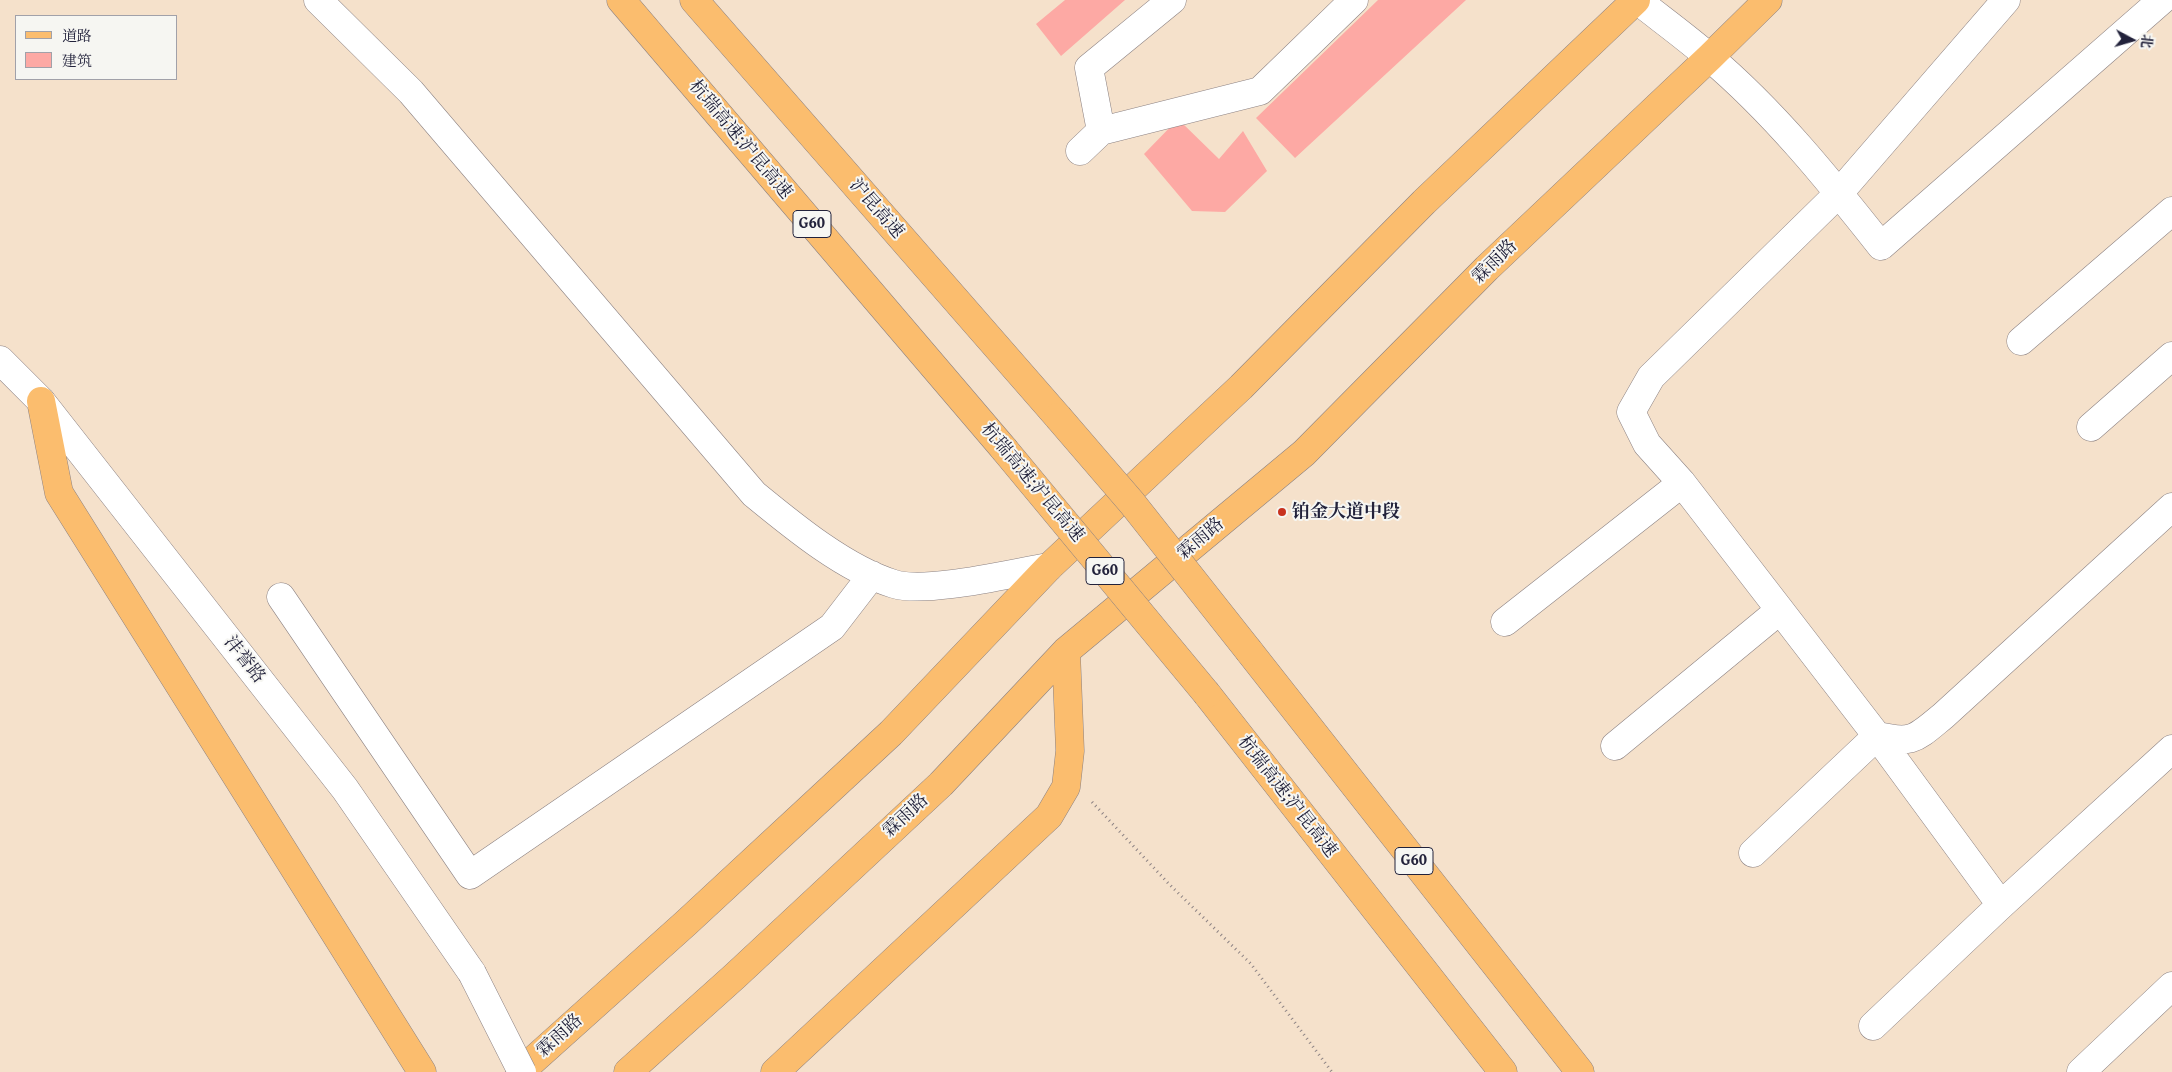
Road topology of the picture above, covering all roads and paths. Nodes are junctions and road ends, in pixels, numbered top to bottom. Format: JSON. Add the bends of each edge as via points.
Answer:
{"nodes":[{"id":1,"x":318,"y":0,"type":"edge"},
{"id":2,"x":620,"y":0,"type":"edge"},
{"id":3,"x":694,"y":0,"type":"edge"},
{"id":4,"x":1172,"y":0,"type":"edge"},
{"id":5,"x":1354,"y":0,"type":"edge"},
{"id":6,"x":1637,"y":0,"type":"edge"},
{"id":7,"x":1768,"y":0,"type":"edge"},
{"id":8,"x":2006,"y":0,"type":"edge"},
{"id":9,"x":2162,"y":0,"type":"edge"},
{"id":10,"x":1710,"y":57,"type":"junction"},
{"id":11,"x":1101,"y":131,"type":"junction"},
{"id":12,"x":1080,"y":151,"type":"dead end"},
{"id":13,"x":1838,"y":193,"type":"junction"},
{"id":14,"x":2172,"y":211,"type":"edge"},
{"id":15,"x":2021,"y":341,"type":"dead end"},
{"id":16,"x":2172,"y":356,"type":"edge"},
{"id":17,"x":0,"y":360,"type":"edge"},
{"id":18,"x":41,"y":401,"type":"junction"},
{"id":19,"x":2091,"y":427,"type":"dead end"},
{"id":20,"x":1682,"y":483,"type":"junction"},
{"id":21,"x":2172,"y":507,"type":"edge"},
{"id":22,"x":1049,"y":567,"type":"junction"},
{"id":23,"x":872,"y":575,"type":"junction"},
{"id":24,"x":281,"y":597,"type":"dead end"},
{"id":25,"x":1780,"y":610,"type":"junction"},
{"id":26,"x":1505,"y":622,"type":"dead end"},
{"id":27,"x":1066,"y":651,"type":"junction"},
{"id":28,"x":1877,"y":736,"type":"junction"},
{"id":29,"x":1615,"y":746,"type":"dead end"},
{"id":30,"x":2172,"y":749,"type":"edge"},
{"id":31,"x":1066,"y":787,"type":"junction"},
{"id":32,"x":1753,"y":853,"type":"dead end"},
{"id":33,"x":2001,"y":905,"type":"junction"},
{"id":34,"x":2172,"y":986,"type":"edge"},
{"id":35,"x":1873,"y":1026,"type":"dead end"},
{"id":36,"x":422,"y":1072,"type":"edge"},
{"id":37,"x":521,"y":1072,"type":"edge"},
{"id":38,"x":628,"y":1072,"type":"edge"},
{"id":39,"x":775,"y":1072,"type":"edge"},
{"id":40,"x":1332,"y":1072,"type":"edge"},
{"id":41,"x":1503,"y":1072,"type":"edge"},
{"id":42,"x":1580,"y":1072,"type":"edge"},
{"id":43,"x":2081,"y":1072,"type":"edge"}],
"edges":[{"from":1,"to":23,"type":"street","via":[[411,92],[754,494],[799,531]]},
{"from":2,"to":41,"type":"main road","name":"杭瑞高速;沪昆高速","number":"G60","bridge":true,"via":[[1004,449],[1206,694]]},
{"from":3,"to":42,"type":"main road","name":"沪昆高速","number":"G60","bridge":true,"via":[[1132,503]]},
{"from":4,"to":11,"type":"street","via":[[1089,68]]},
{"from":5,"to":11,"type":"street","via":[[1260,91]]},
{"from":6,"to":10,"type":"street"},
{"from":6,"to":22,"type":"main road","name":"霖雨路","via":[[1424,202],[1241,387]]},
{"from":7,"to":10,"type":"main road","name":"霖雨路"},
{"from":8,"to":13,"type":"street"},
{"from":9,"to":13,"type":"street","via":[[1881,246]]},
{"from":10,"to":13,"type":"street","via":[[1784,130]]},
{"from":10,"to":27,"type":"main road","name":"霖雨路","via":[[1487,268],[1304,453]]},
{"from":11,"to":12,"type":"street"},
{"from":13,"to":20,"type":"street","via":[[1651,377],[1631,412],[1647,444]]},
{"from":14,"to":15,"type":"street"},
{"from":16,"to":19,"type":"street"},
{"from":17,"to":18,"type":"street","name":"沣誉路"},
{"from":18,"to":36,"type":"main road","via":[[59,493]]},
{"from":18,"to":37,"type":"street","name":"沣誉路","bridge":true,"via":[[345,789],[472,973]]},
{"from":20,"to":25,"type":"street"},
{"from":20,"to":26,"type":"street"},
{"from":21,"to":28,"type":"street","via":[[1919,735],[1903,741]]},
{"from":22,"to":23,"type":"street","via":[[931,586],[896,585]]},
{"from":22,"to":37,"type":"main road","name":"霖雨路","via":[[891,733]]},
{"from":23,"to":24,"type":"street","via":[[832,627],[470,875]]},
{"from":25,"to":28,"type":"street"},
{"from":25,"to":29,"type":"street"},
{"from":27,"to":31,"type":"main road","via":[[1070,751]]},
{"from":27,"to":38,"type":"main road","name":"霖雨路","via":[[941,784]]},
{"from":28,"to":32,"type":"street"},
{"from":28,"to":33,"type":"street"},
{"from":30,"to":33,"type":"street"},
{"from":31,"to":39,"type":"main road","via":[[1049,816]]},
{"from":31,"to":40,"type":"path","via":[[1088,798],[1251,964]]},
{"from":33,"to":35,"type":"street"},
{"from":34,"to":43,"type":"street"}]}
